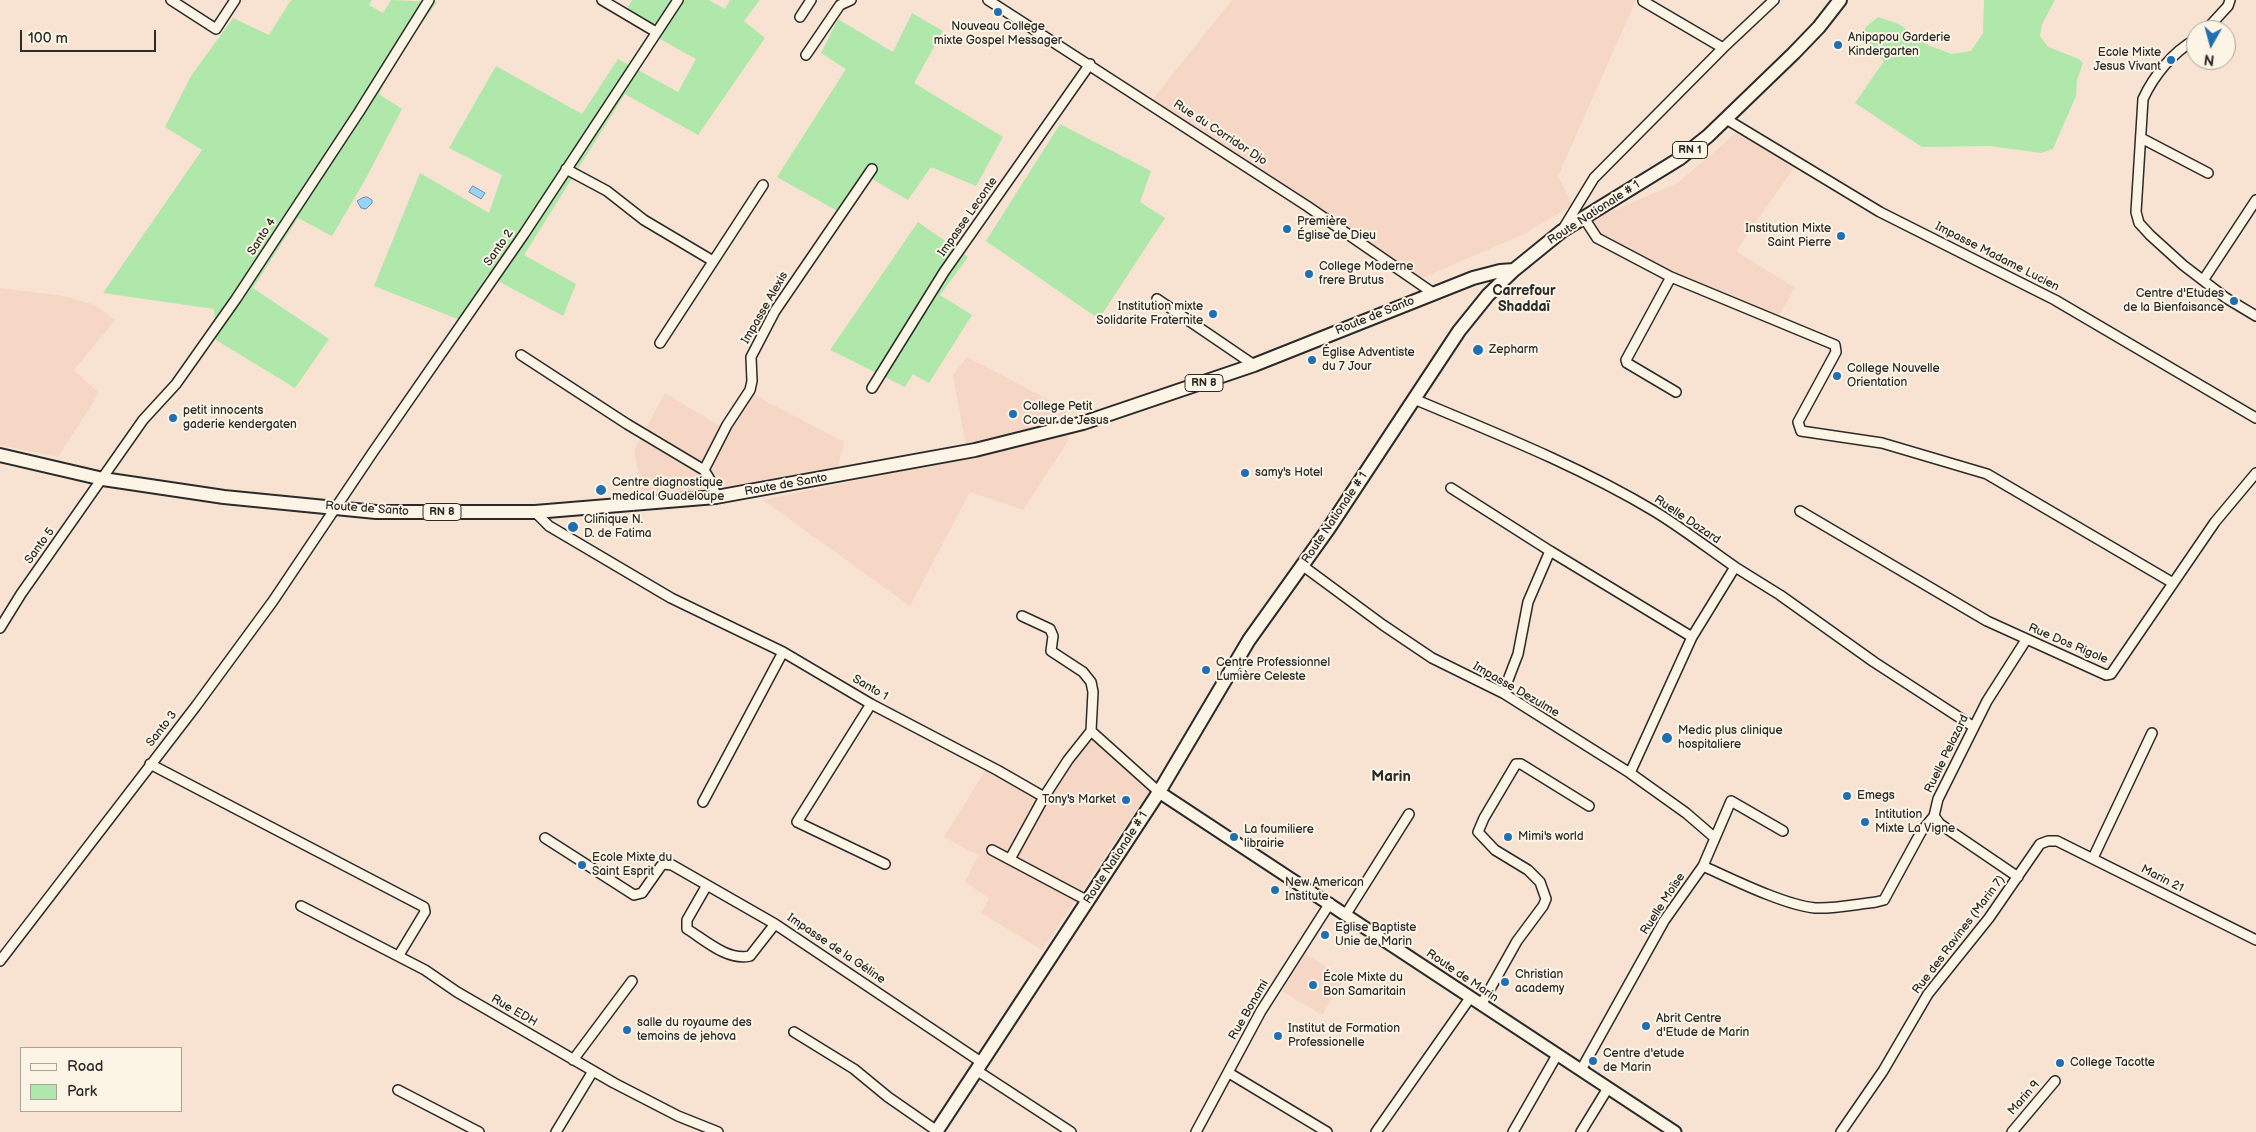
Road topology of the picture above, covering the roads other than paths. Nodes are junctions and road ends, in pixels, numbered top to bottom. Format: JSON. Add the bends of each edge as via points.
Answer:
{"nodes":[{"id":1,"x":171,"y":0,"type":"edge"},
{"id":2,"x":235,"y":0,"type":"edge"},
{"id":3,"x":429,"y":0,"type":"edge"},
{"id":4,"x":602,"y":0,"type":"edge"},
{"id":5,"x":678,"y":0,"type":"edge"},
{"id":6,"x":811,"y":0,"type":"edge"},
{"id":7,"x":851,"y":0,"type":"edge"},
{"id":8,"x":988,"y":0,"type":"edge"},
{"id":9,"x":1774,"y":0,"type":"edge"},
{"id":10,"x":1840,"y":0,"type":"edge"},
{"id":11,"x":2230,"y":0,"type":"edge"},
{"id":12,"x":1643,"y":1,"type":"edge"},
{"id":13,"x":800,"y":16,"type":"dead end"},
{"id":14,"x":2215,"y":20,"type":"edge"},
{"id":15,"x":656,"y":32,"type":"junction"},
{"id":16,"x":2186,"y":46,"type":"edge"},
{"id":17,"x":1723,"y":48,"type":"junction"},
{"id":18,"x":806,"y":55,"type":"dead end"},
{"id":19,"x":1090,"y":64,"type":"junction"},
{"id":20,"x":1726,"y":120,"type":"junction"},
{"id":21,"x":2141,"y":138,"type":"junction"},
{"id":22,"x":566,"y":169,"type":"junction"},
{"id":23,"x":872,"y":169,"type":"dead end"},
{"id":24,"x":2208,"y":173,"type":"dead end"},
{"id":25,"x":763,"y":185,"type":"dead end"},
{"id":26,"x":2256,"y":200,"type":"edge"},
{"id":27,"x":1584,"y":218,"type":"junction"},
{"id":28,"x":1562,"y":231,"type":"junction"},
{"id":29,"x":713,"y":261,"type":"junction"},
{"id":30,"x":1514,"y":270,"type":"junction"},
{"id":31,"x":1671,"y":276,"type":"junction"},
{"id":32,"x":2204,"y":279,"type":"junction"},
{"id":33,"x":1433,"y":293,"type":"junction"},
{"id":34,"x":1157,"y":299,"type":"dead end"},
{"id":35,"x":2256,"y":316,"type":"edge"},
{"id":36,"x":660,"y":342,"type":"dead end"},
{"id":37,"x":521,"y":355,"type":"dead end"},
{"id":38,"x":1254,"y":365,"type":"junction"},
{"id":39,"x":872,"y":388,"type":"dead end"},
{"id":40,"x":1676,"y":392,"type":"dead end"},
{"id":41,"x":1414,"y":400,"type":"junction"},
{"id":42,"x":2256,"y":418,"type":"edge"},
{"id":43,"x":0,"y":455,"type":"edge"},
{"id":44,"x":704,"y":470,"type":"junction"},
{"id":45,"x":2256,"y":473,"type":"edge"},
{"id":46,"x":103,"y":480,"type":"junction"},
{"id":47,"x":1451,"y":488,"type":"dead end"},
{"id":48,"x":716,"y":497,"type":"junction"},
{"id":49,"x":337,"y":508,"type":"junction"},
{"id":50,"x":1800,"y":511,"type":"dead end"},
{"id":51,"x":535,"y":512,"type":"junction"},
{"id":52,"x":1550,"y":551,"type":"junction"},
{"id":53,"x":1303,"y":566,"type":"junction"},
{"id":54,"x":1735,"y":568,"type":"junction"},
{"id":55,"x":2173,"y":583,"type":"junction"},
{"id":56,"x":1022,"y":616,"type":"dead end"},
{"id":57,"x":0,"y":628,"type":"edge"},
{"id":58,"x":1692,"y":637,"type":"junction"},
{"id":59,"x":2026,"y":640,"type":"junction"},
{"id":60,"x":783,"y":652,"type":"junction"},
{"id":61,"x":1503,"y":694,"type":"junction"},
{"id":62,"x":871,"y":704,"type":"junction"},
{"id":63,"x":1974,"y":727,"type":"junction"},
{"id":64,"x":1091,"y":731,"type":"junction"},
{"id":65,"x":2152,"y":733,"type":"dead end"},
{"id":66,"x":150,"y":764,"type":"junction"},
{"id":67,"x":1630,"y":773,"type":"junction"},
{"id":68,"x":1159,"y":792,"type":"junction"},
{"id":69,"x":1044,"y":797,"type":"junction"},
{"id":70,"x":703,"y":802,"type":"dead end"},
{"id":71,"x":1589,"y":806,"type":"dead end"},
{"id":72,"x":1409,"y":814,"type":"dead end"},
{"id":73,"x":1934,"y":816,"type":"junction"},
{"id":74,"x":1783,"y":831,"type":"dead end"},
{"id":75,"x":545,"y":838,"type":"dead end"},
{"id":76,"x":1715,"y":838,"type":"junction"},
{"id":77,"x":2057,"y":841,"type":"joint"},
{"id":78,"x":992,"y":850,"type":"dead end"},
{"id":79,"x":2093,"y":858,"type":"junction"},
{"id":80,"x":1010,"y":859,"type":"junction"},
{"id":81,"x":885,"y":864,"type":"dead end"},
{"id":82,"x":1703,"y":866,"type":"junction"},
{"id":83,"x":2018,"y":877,"type":"junction"},
{"id":84,"x":707,"y":885,"type":"junction"},
{"id":85,"x":1088,"y":901,"type":"junction"},
{"id":86,"x":1330,"y":903,"type":"junction"},
{"id":87,"x":301,"y":906,"type":"dead end"},
{"id":88,"x":1346,"y":914,"type":"junction"},
{"id":89,"x":775,"y":924,"type":"junction"},
{"id":90,"x":2256,"y":940,"type":"edge"},
{"id":91,"x":399,"y":955,"type":"junction"},
{"id":92,"x":0,"y":961,"type":"edge"},
{"id":93,"x":632,"y":981,"type":"dead end"},
{"id":94,"x":1470,"y":998,"type":"junction"},
{"id":95,"x":1481,"y":1005,"type":"junction"},
{"id":96,"x":794,"y":1032,"type":"dead end"},
{"id":97,"x":1557,"y":1055,"type":"junction"},
{"id":98,"x":573,"y":1060,"type":"junction"},
{"id":99,"x":979,"y":1066,"type":"junction"},
{"id":100,"x":1581,"y":1070,"type":"junction"},
{"id":101,"x":593,"y":1071,"type":"junction"},
{"id":102,"x":1229,"y":1073,"type":"junction"},
{"id":103,"x":2055,"y":1081,"type":"dead end"},
{"id":104,"x":1608,"y":1088,"type":"junction"},
{"id":105,"x":398,"y":1090,"type":"dead end"},
{"id":106,"x":479,"y":1132,"type":"edge"},
{"id":107,"x":556,"y":1132,"type":"edge"},
{"id":108,"x":718,"y":1132,"type":"edge"},
{"id":109,"x":936,"y":1132,"type":"edge"},
{"id":110,"x":1071,"y":1132,"type":"edge"},
{"id":111,"x":1196,"y":1132,"type":"edge"},
{"id":112,"x":1326,"y":1132,"type":"edge"},
{"id":113,"x":1376,"y":1132,"type":"edge"},
{"id":114,"x":1513,"y":1132,"type":"edge"},
{"id":115,"x":1581,"y":1132,"type":"edge"},
{"id":116,"x":1675,"y":1132,"type":"edge"},
{"id":117,"x":1841,"y":1132,"type":"edge"},
{"id":118,"x":2012,"y":1132,"type":"edge"}],
"edges":[{"from":1,"to":2,"type":"street","via":[[216,29]]},
{"from":3,"to":46,"type":"street","name":"Santo 4","via":[[236,300],[176,384],[144,420]]},
{"from":4,"to":15,"type":"street"},
{"from":5,"to":15,"type":"street","name":"Santo 2"},
{"from":6,"to":13,"type":"street"},
{"from":7,"to":18,"type":"street","via":[[840,5]]},
{"from":8,"to":19,"type":"street","name":"Rue du Corridor Djo"},
{"from":9,"to":17,"type":"street"},
{"from":10,"to":20,"type":"main road","name":"Route Nationale # 1","number":"RN 1","via":[[1812,34]]},
{"from":11,"to":14,"type":"street"},
{"from":12,"to":17,"type":"street"},
{"from":15,"to":22,"type":"street","name":"Santo 2"},
{"from":16,"to":21,"type":"street","via":[[2149,86],[2143,99]]},
{"from":17,"to":28,"type":"street","via":[[1594,178]]},
{"from":19,"to":33,"type":"street","name":"Rue du Corridor Djo"},
{"from":19,"to":39,"type":"street","name":"Impasse Leconte","via":[[944,272]]},
{"from":20,"to":27,"type":"main road","name":"Route Nationale # 1","number":"RN 1","via":[[1679,159]]},
{"from":20,"to":42,"type":"street","name":"Impasse Madame Lucien","via":[[1880,212],[2055,300]]},
{"from":21,"to":24,"type":"street"},
{"from":21,"to":32,"type":"street","via":[[2136,212],[2139,223],[2156,241]]},
{"from":22,"to":29,"type":"street","via":[[607,191],[644,220]]},
{"from":22,"to":49,"type":"street","name":"Santo 2"},
{"from":23,"to":44,"type":"street","name":"Impasse Alexis","via":[[775,311],[751,357],[750,390]]},
{"from":25,"to":29,"type":"street"},
{"from":26,"to":32,"type":"street"},
{"from":27,"to":28,"type":"main road","name":"Route Nationale # 1","number":"RN 1"},
{"from":27,"to":31,"type":"street","via":[[1597,238]]},
{"from":28,"to":30,"type":"main road","name":"Route Nationale # 1","number":"RN 1"},
{"from":29,"to":36,"type":"street"},
{"from":30,"to":33,"type":"main road","name":"Route de Santo","number":"RN 8","via":[[1487,273]]},
{"from":30,"to":41,"type":"main road","name":"Route Nationale # 1","number":"RN 1","via":[[1488,295],[1459,331]]},
{"from":31,"to":40,"type":"street","via":[[1626,360]]},
{"from":31,"to":55,"type":"street","via":[[1835,345],[1836,352],[1798,422],[1801,431],[1882,443],[1987,474]]},
{"from":32,"to":35,"type":"street","via":[[2226,298]]},
{"from":33,"to":38,"type":"main road","name":"Route de Santo","number":"RN 8"},
{"from":34,"to":38,"type":"street"},
{"from":37,"to":44,"type":"street"},
{"from":38,"to":48,"type":"main road","name":"Route de Santo","number":"RN 8","via":[[1083,424],[975,450]]},
{"from":41,"to":53,"type":"main road","name":"Route Nationale # 1","number":"RN 1"},
{"from":41,"to":54,"type":"street","name":"Ruelle Dazard","via":[[1532,449],[1596,480],[1655,512]]},
{"from":43,"to":46,"type":"main road","name":"Route de Santo","number":"RN 8"},
{"from":44,"to":48,"type":"street"},
{"from":45,"to":55,"type":"street","name":"Rue Dos Rigole","via":[[2215,522]]},
{"from":46,"to":49,"type":"main road","name":"Route de Santo","number":"RN 8","via":[[224,497]]},
{"from":46,"to":57,"type":"street","name":"Santo 5"},
{"from":47,"to":52,"type":"street"},
{"from":48,"to":51,"type":"main road","name":"Route de Santo","number":"RN 8"},
{"from":49,"to":51,"type":"main road","name":"Route de Santo","number":"RN 8","via":[[376,512]]},
{"from":49,"to":66,"type":"street","name":"Santo 3","via":[[273,601]]},
{"from":50,"to":59,"type":"street","name":"Rue Dos Rigole","via":[[1987,621]]},
{"from":51,"to":60,"type":"street","name":"Santo 1","via":[[550,526],[671,598]]},
{"from":52,"to":58,"type":"street"},
{"from":52,"to":61,"type":"street","via":[[1528,602],[1518,654]]},
{"from":53,"to":61,"type":"street","name":"Impasse Dezulme","via":[[1432,658]]},
{"from":53,"to":68,"type":"main road","name":"Route Nationale # 1","number":"RN 1","via":[[1249,640]]},
{"from":54,"to":58,"type":"street"},
{"from":54,"to":63,"type":"street","name":"Ruelle Dazard"},
{"from":55,"to":59,"type":"street","name":"Rue Dos Rigole","via":[[2111,674],[2100,674]]},
{"from":56,"to":64,"type":"street","via":[[1050,629],[1052,651],[1087,675],[1093,692]]},
{"from":58,"to":67,"type":"street"},
{"from":59,"to":63,"type":"street","name":"Ruelle Pelazard"},
{"from":60,"to":62,"type":"street","name":"Santo 1"},
{"from":60,"to":70,"type":"street"},
{"from":61,"to":67,"type":"street","name":"Impasse Dezulme"},
{"from":62,"to":69,"type":"street","name":"Santo 1"},
{"from":62,"to":81,"type":"street","via":[[797,822]]},
{"from":63,"to":73,"type":"street","name":"Ruelle Pelazard","via":[[1938,798]]},
{"from":64,"to":68,"type":"street"},
{"from":64,"to":69,"type":"street"},
{"from":65,"to":79,"type":"street"},
{"from":66,"to":91,"type":"street","via":[[424,907],[425,912]]},
{"from":66,"to":92,"type":"street","name":"Santo 3"},
{"from":67,"to":76,"type":"street","name":"Impasse Dezulme"},
{"from":68,"to":85,"type":"main road","name":"Route Nationale # 1","number":"RN 1"},
{"from":68,"to":86,"type":"main road","name":"Route de Marin"},
{"from":69,"to":80,"type":"street"},
{"from":71,"to":95,"type":"street","via":[[1516,764],[1484,818],[1478,832],[1495,850],[1534,876],[1546,899],[1517,941]]},
{"from":72,"to":88,"type":"street"},
{"from":73,"to":82,"type":"street","via":[[1921,832],[1884,900],[1876,902],[1818,908],[1804,906]]},
{"from":73,"to":83,"type":"street","via":[[1940,824]]},
{"from":74,"to":76,"type":"street","name":"Ruelle Moïse","via":[[1731,801]]},
{"from":75,"to":84,"type":"street","name":"Impasse de la Géline","via":[[634,895],[642,893],[664,864],[672,865]]},
{"from":76,"to":82,"type":"street","name":"Ruelle Moïse"},
{"from":77,"to":79,"type":"street","name":"Marin 21"},
{"from":77,"to":83,"type":"street","name":"Rue des Ravines (Marin 7)","via":[[2048,840],[2040,844]]},
{"from":78,"to":80,"type":"street"},
{"from":79,"to":90,"type":"street","name":"Marin 21"},
{"from":80,"to":85,"type":"street"},
{"from":82,"to":100,"type":"street","name":"Ruelle Moïse","via":[[1664,921]]},
{"from":83,"to":117,"type":"street","name":"Rue des Ravines (Marin 7)","via":[[1928,994],[1883,1071]]},
{"from":84,"to":89,"type":"street","name":"Impasse de la Géline"},
{"from":84,"to":89,"type":"street","via":[[687,920],[687,928],[724,952],[745,958],[750,956]]},
{"from":85,"to":99,"type":"main road","name":"Route Nationale # 1","number":"RN 1"},
{"from":86,"to":88,"type":"main road","name":"Route de Marin"},
{"from":86,"to":102,"type":"street","name":"Rue Bonami","via":[[1262,1011]]},
{"from":87,"to":91,"type":"street","name":"Rue EDH"},
{"from":88,"to":94,"type":"main road","name":"Route de Marin"},
{"from":89,"to":99,"type":"street","name":"Impasse de la Géline"},
{"from":91,"to":98,"type":"street","name":"Rue EDH"},
{"from":93,"to":98,"type":"street"},
{"from":94,"to":95,"type":"main road","name":"Route de Marin"},
{"from":94,"to":113,"type":"street"},
{"from":95,"to":97,"type":"main road","name":"Route de Marin"},
{"from":96,"to":109,"type":"street","via":[[854,1069]]},
{"from":97,"to":100,"type":"main road","name":"Route de Marin"},
{"from":97,"to":114,"type":"street"},
{"from":98,"to":101,"type":"street","name":"Rue EDH"},
{"from":99,"to":109,"type":"main road","name":"Route Nationale # 1","number":"RN 1"},
{"from":99,"to":110,"type":"street","name":"Impasse de la Géline"},
{"from":100,"to":104,"type":"main road","name":"Route de Marin"},
{"from":101,"to":107,"type":"street"},
{"from":101,"to":108,"type":"street","name":"Rue EDH","via":[[678,1116]]},
{"from":102,"to":111,"type":"street","name":"Rue Bonami"},
{"from":102,"to":112,"type":"street"},
{"from":103,"to":118,"type":"street","name":"Marin 9"},
{"from":104,"to":115,"type":"street"},
{"from":104,"to":116,"type":"main road","name":"Route de Marin"},
{"from":105,"to":106,"type":"street"}]}
